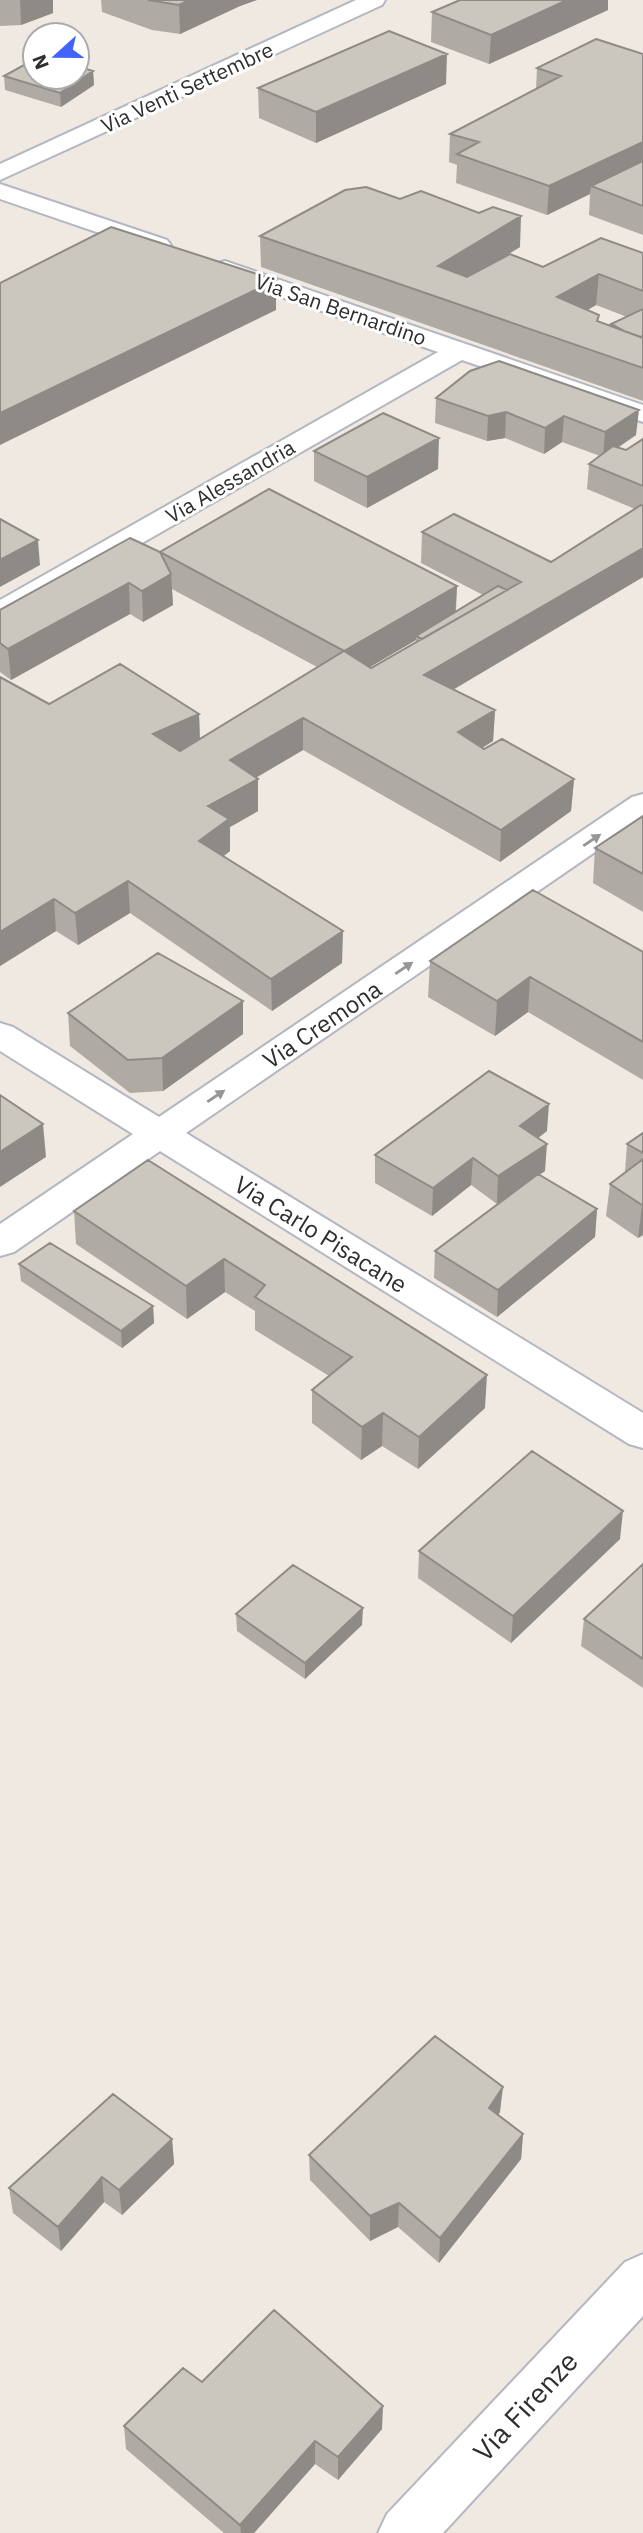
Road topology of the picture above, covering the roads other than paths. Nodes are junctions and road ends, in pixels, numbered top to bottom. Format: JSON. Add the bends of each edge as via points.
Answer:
{"nodes":[{"id":1,"x":374,"y":0,"type":"edge"},
{"id":2,"x":0,"y":173,"type":"edge"},
{"id":3,"x":0,"y":191,"type":"edge"},
{"id":4,"x":176,"y":252,"type":"edge"},
{"id":5,"x":202,"y":261,"type":"edge"},
{"id":6,"x":460,"y":350,"type":"junction"},
{"id":7,"x":643,"y":414,"type":"edge"},
{"id":8,"x":0,"y":612,"type":"edge"},
{"id":9,"x":643,"y":804,"type":"edge"},
{"id":10,"x":0,"y":1035,"type":"edge"},
{"id":11,"x":159,"y":1134,"type":"junction"},
{"id":12,"x":0,"y":1243,"type":"edge"},
{"id":13,"x":643,"y":1433,"type":"edge"},
{"id":14,"x":643,"y":2278,"type":"edge"},
{"id":15,"x":407,"y":2533,"type":"edge"}],
"edges":[{"from":1,"to":2,"type":"street","name":"Via Venti Settembre"},
{"from":3,"to":4,"type":"street"},
{"from":5,"to":6,"type":"street","name":"Via San Bernardino"},
{"from":6,"to":7,"type":"street","name":"Via San Bernardino"},
{"from":6,"to":8,"type":"street","name":"Via Alessandria"},
{"from":11,"to":9,"type":"street","name":"Via Cremona","one_way":true},
{"from":10,"to":11,"type":"street","name":"Via Carlo Pisacane"},
{"from":11,"to":12,"type":"street","name":"Via Cremona"},
{"from":11,"to":13,"type":"street","name":"Via Carlo Pisacane"},
{"from":14,"to":15,"type":"street","name":"Via Firenze"}]}
